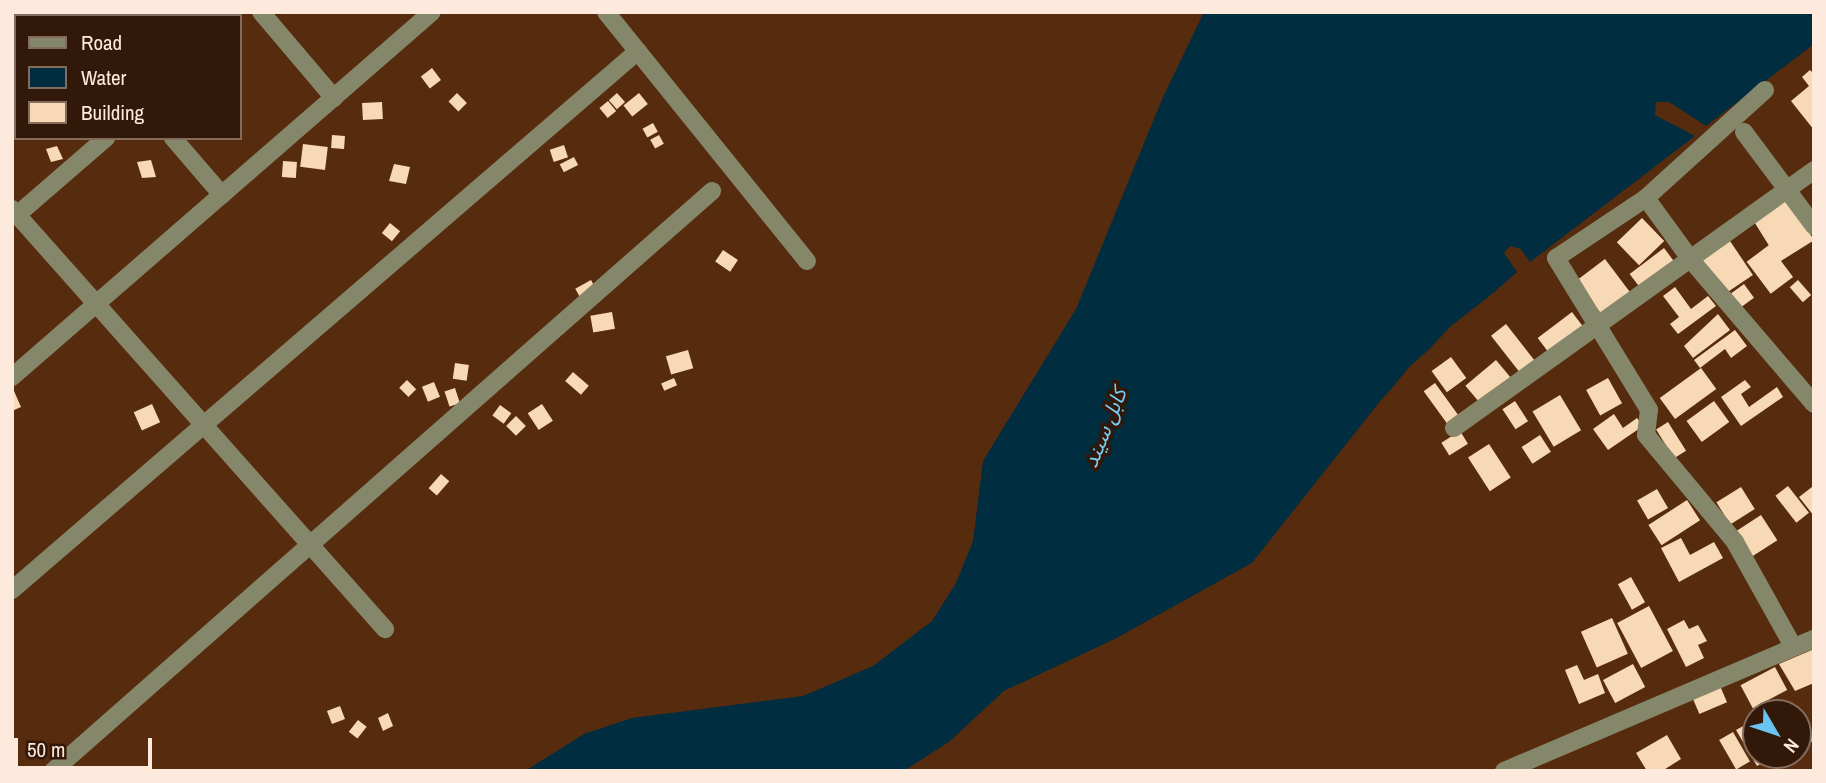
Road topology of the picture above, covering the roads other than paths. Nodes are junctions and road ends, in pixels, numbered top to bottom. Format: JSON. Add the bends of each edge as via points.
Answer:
{"nodes":[{"id":1,"x":261,"y":12,"type":"edge"},
{"id":2,"x":432,"y":12,"type":"edge"},
{"id":3,"x":606,"y":12,"type":"edge"},
{"id":4,"x":638,"y":51,"type":"junction"},
{"id":5,"x":1765,"y":90,"type":"dead end"},
{"id":6,"x":334,"y":98,"type":"junction"},
{"id":7,"x":1744,"y":132,"type":"dead end"},
{"id":8,"x":104,"y":140,"type":"edge"},
{"id":9,"x":175,"y":140,"type":"edge"},
{"id":10,"x":1814,"y":170,"type":"edge"},
{"id":11,"x":1784,"y":190,"type":"junction"},
{"id":12,"x":712,"y":191,"type":"dead end"},
{"id":13,"x":222,"y":195,"type":"junction"},
{"id":14,"x":1646,"y":198,"type":"junction"},
{"id":15,"x":15,"y":212,"type":"edge"},
{"id":16,"x":1814,"y":226,"type":"edge"},
{"id":17,"x":1691,"y":260,"type":"junction"},
{"id":18,"x":807,"y":261,"type":"dead end"},
{"id":19,"x":97,"y":304,"type":"junction"},
{"id":20,"x":1599,"y":329,"type":"junction"},
{"id":21,"x":12,"y":377,"type":"edge"},
{"id":22,"x":1814,"y":404,"type":"edge"},
{"id":23,"x":204,"y":425,"type":"junction"},
{"id":24,"x":1454,"y":428,"type":"dead end"},
{"id":25,"x":310,"y":545,"type":"junction"},
{"id":26,"x":12,"y":590,"type":"edge"},
{"id":27,"x":385,"y":629,"type":"dead end"},
{"id":28,"x":1814,"y":639,"type":"edge"},
{"id":29,"x":1793,"y":646,"type":"junction"},
{"id":30,"x":54,"y":771,"type":"edge"},
{"id":31,"x":1504,"y":771,"type":"edge"}],
"edges":[{"from":1,"to":6,"type":"street"},
{"from":2,"to":6,"type":"street"},
{"from":3,"to":4,"type":"street"},
{"from":4,"to":18,"type":"street"},
{"from":4,"to":23,"type":"street"},
{"from":5,"to":14,"type":"street"},
{"from":6,"to":13,"type":"street"},
{"from":7,"to":11,"type":"street"},
{"from":8,"to":15,"type":"street"},
{"from":9,"to":13,"type":"street"},
{"from":10,"to":11,"type":"street"},
{"from":11,"to":16,"type":"street"},
{"from":11,"to":17,"type":"street"},
{"from":12,"to":25,"type":"street"},
{"from":13,"to":19,"type":"street"},
{"from":14,"to":17,"type":"street"},
{"from":14,"to":20,"type":"street","via":[[1556,258]]},
{"from":15,"to":19,"type":"street"},
{"from":17,"to":20,"type":"street"},
{"from":17,"to":22,"type":"street"},
{"from":19,"to":21,"type":"street"},
{"from":19,"to":23,"type":"street"},
{"from":20,"to":24,"type":"street"},
{"from":20,"to":29,"type":"street","via":[[1649,410],[1646,435],[1735,542]]},
{"from":23,"to":25,"type":"street"},
{"from":23,"to":26,"type":"street"},
{"from":25,"to":27,"type":"street"},
{"from":25,"to":30,"type":"street"},
{"from":28,"to":29,"type":"street"},
{"from":29,"to":31,"type":"street"}]}
